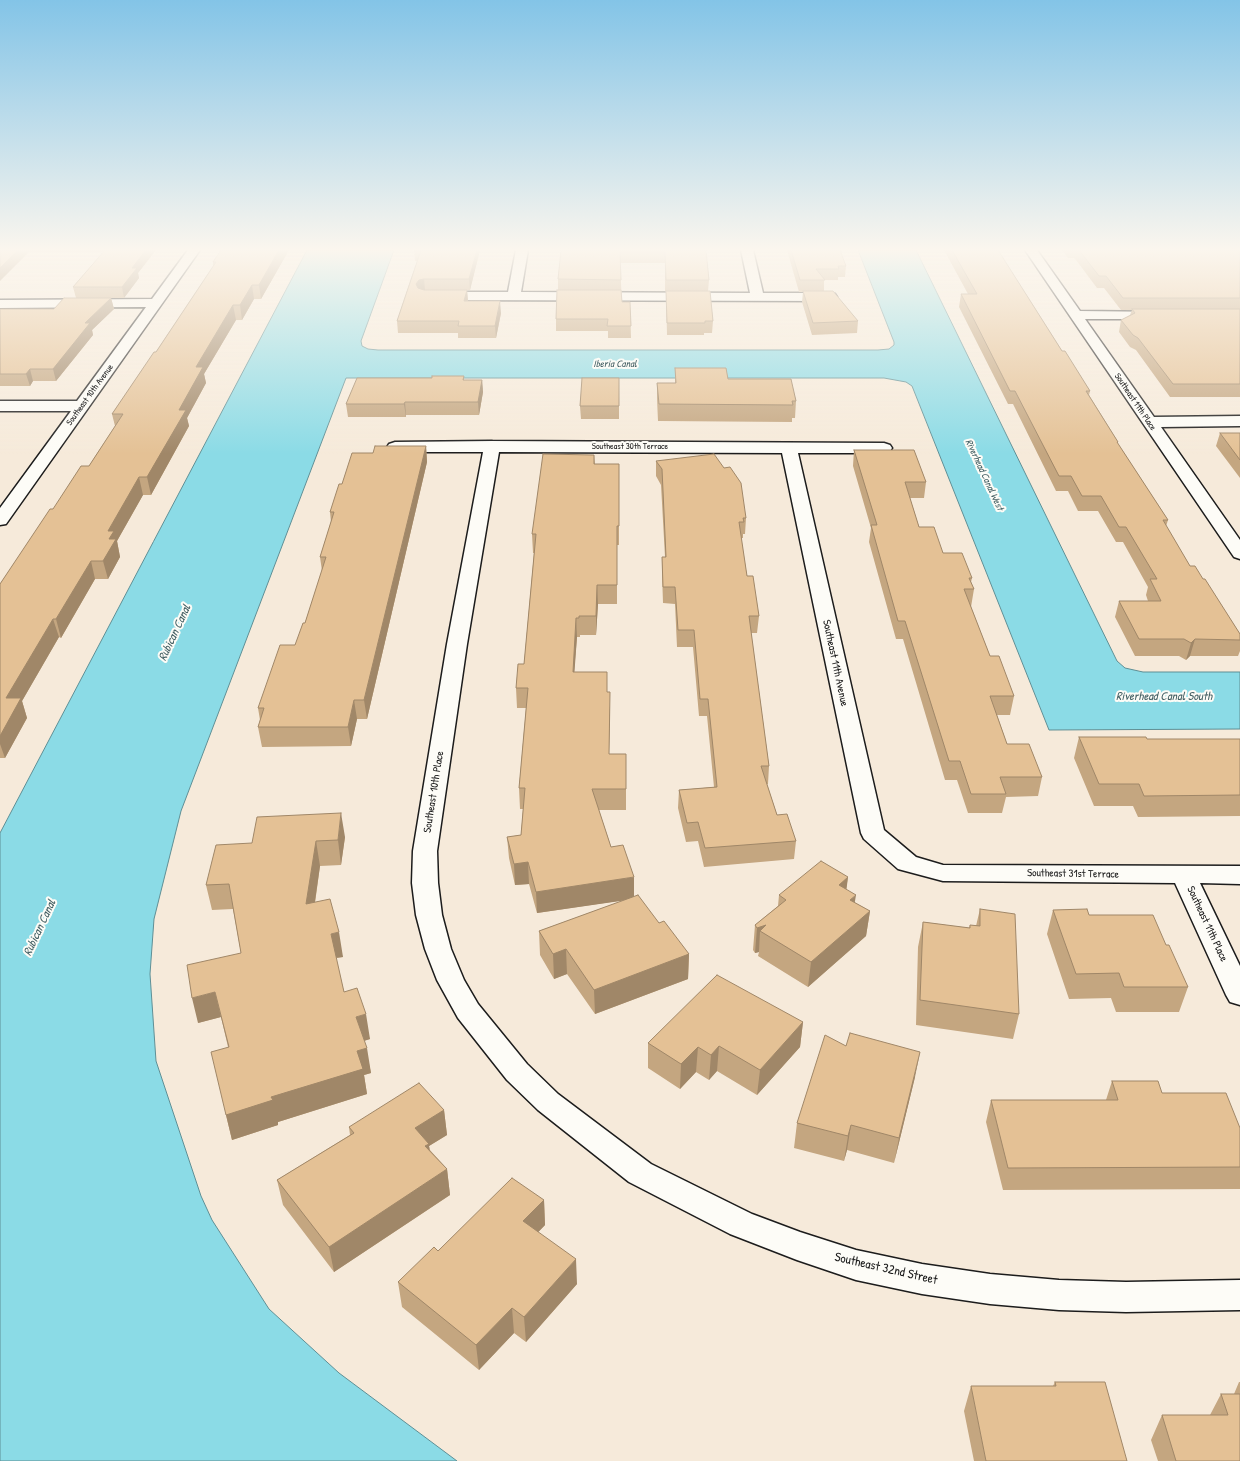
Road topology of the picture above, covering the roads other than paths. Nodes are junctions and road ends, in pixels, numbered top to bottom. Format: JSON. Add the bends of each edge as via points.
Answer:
{"nodes":[{"id":1,"x":146,"y":318,"type":"edge"},
{"id":2,"x":1078,"y":318,"type":"edge"},
{"id":3,"x":0,"y":406,"type":"edge"},
{"id":4,"x":82,"y":406,"type":"junction"},
{"id":5,"x":1240,"y":421,"type":"edge"},
{"id":6,"x":1148,"y":422,"type":"junction"},
{"id":7,"x":492,"y":446,"type":"junction"},
{"id":8,"x":376,"y":447,"type":"edge"},
{"id":9,"x":789,"y":448,"type":"junction"},
{"id":10,"x":884,"y":448,"type":"edge"},
{"id":11,"x":0,"y":520,"type":"edge"},
{"id":12,"x":1240,"y":553,"type":"edge"},
{"id":13,"x":907,"y":863,"type":"joint"},
{"id":14,"x":1240,"y":875,"type":"edge"},
{"id":15,"x":1184,"y":876,"type":"junction"},
{"id":16,"x":1240,"y":995,"type":"edge"},
{"id":17,"x":548,"y":1102,"type":"joint"},
{"id":18,"x":1240,"y":1296,"type":"edge"}],
"edges":[{"from":1,"to":4,"type":"street","name":"Southeast 10th Avenue"},
{"from":2,"to":6,"type":"street","name":"Southeast 11th Place"},
{"from":3,"to":4,"type":"street"},
{"from":4,"to":11,"type":"street","name":"Southeast 10th Avenue"},
{"from":5,"to":6,"type":"street"},
{"from":6,"to":12,"type":"street","name":"Southeast 11th Place"},
{"from":7,"to":8,"type":"street","name":"Southeast 30th Terrace"},
{"from":7,"to":9,"type":"street","name":"Southeast 30th Terrace"},
{"from":7,"to":17,"type":"street","name":"Southeast 10th Place","via":[[457,644],[425,851],[425,883],[429,915],[438,949],[468,1011],[513,1067]]},
{"from":9,"to":10,"type":"street","name":"Southeast 30th Terrace"},
{"from":9,"to":13,"type":"street","name":"Southeast 11th Avenue","via":[[873,832]]},
{"from":13,"to":15,"type":"street","name":"Southeast 31st Terrace","via":[[943,873]]},
{"from":14,"to":15,"type":"street","name":"Southeast 31st Terrace"},
{"from":15,"to":16,"type":"street","name":"Southeast 11th Place"},
{"from":17,"to":18,"type":"street","name":"Southeast 32nd Street","via":[[592,1138],[640,1172],[741,1224],[856,1265],[982,1288],[1058,1295]]}]}
